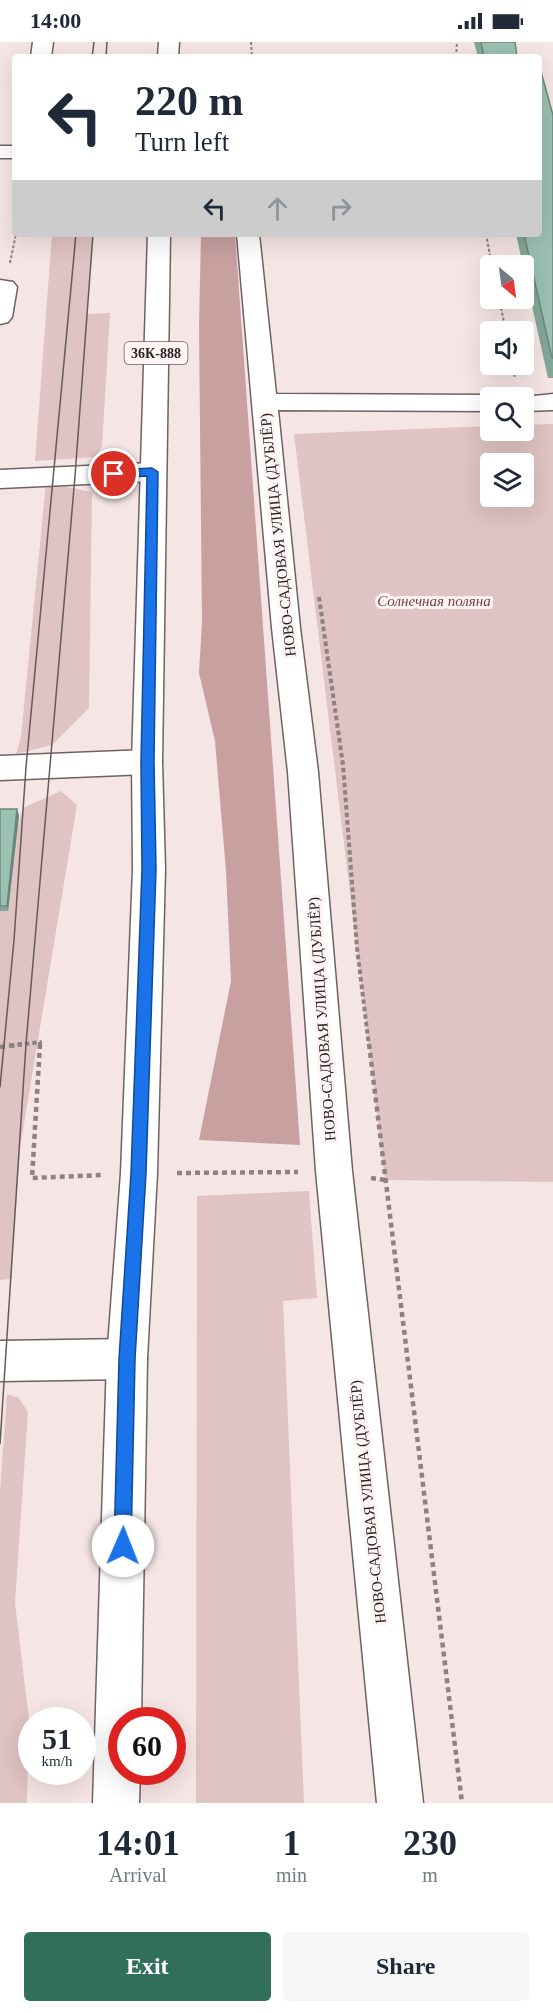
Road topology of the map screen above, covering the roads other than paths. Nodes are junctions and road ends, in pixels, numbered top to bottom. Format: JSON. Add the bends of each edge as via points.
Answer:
{"nodes":[{"id":1,"x":159,"y":237,"type":"edge"},
{"id":2,"x":248,"y":237,"type":"edge"},
{"id":3,"x":0,"y":287,"type":"edge"},
{"id":4,"x":0,"y":317,"type":"edge"},
{"id":5,"x":265,"y":402,"type":"junction"},
{"id":6,"x":553,"y":402,"type":"edge"},
{"id":7,"x":480,"y":403,"type":"edge"},
{"id":8,"x":534,"y":403,"type":"edge"},
{"id":9,"x":152,"y":472,"type":"junction"},
{"id":10,"x":0,"y":479,"type":"edge"},
{"id":11,"x":147,"y":762,"type":"junction"},
{"id":12,"x":0,"y":768,"type":"edge"},
{"id":13,"x":127,"y":1359,"type":"junction"},
{"id":14,"x":0,"y":1361,"type":"edge"},
{"id":15,"x":116,"y":1803,"type":"edge"},
{"id":16,"x":400,"y":1803,"type":"edge"}],
"edges":[{"from":1,"to":9,"type":"main road","number":"36К-888"},
{"from":2,"to":5,"type":"main road","name":"НОВО-САДОВАЯ УЛИЦА (ДУБЛЁР)"},
{"from":3,"to":4,"type":"main road","via":[[5,287]]},
{"from":5,"to":7,"type":"main road"},
{"from":5,"to":16,"type":"main road","name":"НОВО-САДОВАЯ УЛИЦА (ДУБЛЁР)","via":[[303,772],[334,1172]]},
{"from":6,"to":8,"type":"main road"},
{"from":9,"to":10,"type":"main road"},
{"from":9,"to":11,"type":"main road","number":"36К-888"},
{"from":11,"to":12,"type":"main road"},
{"from":11,"to":13,"type":"main road","number":"36К-888","via":[[149,869],[139,1173]]},
{"from":13,"to":14,"type":"main road"},
{"from":13,"to":15,"type":"main road","number":"36К-888"}]}
